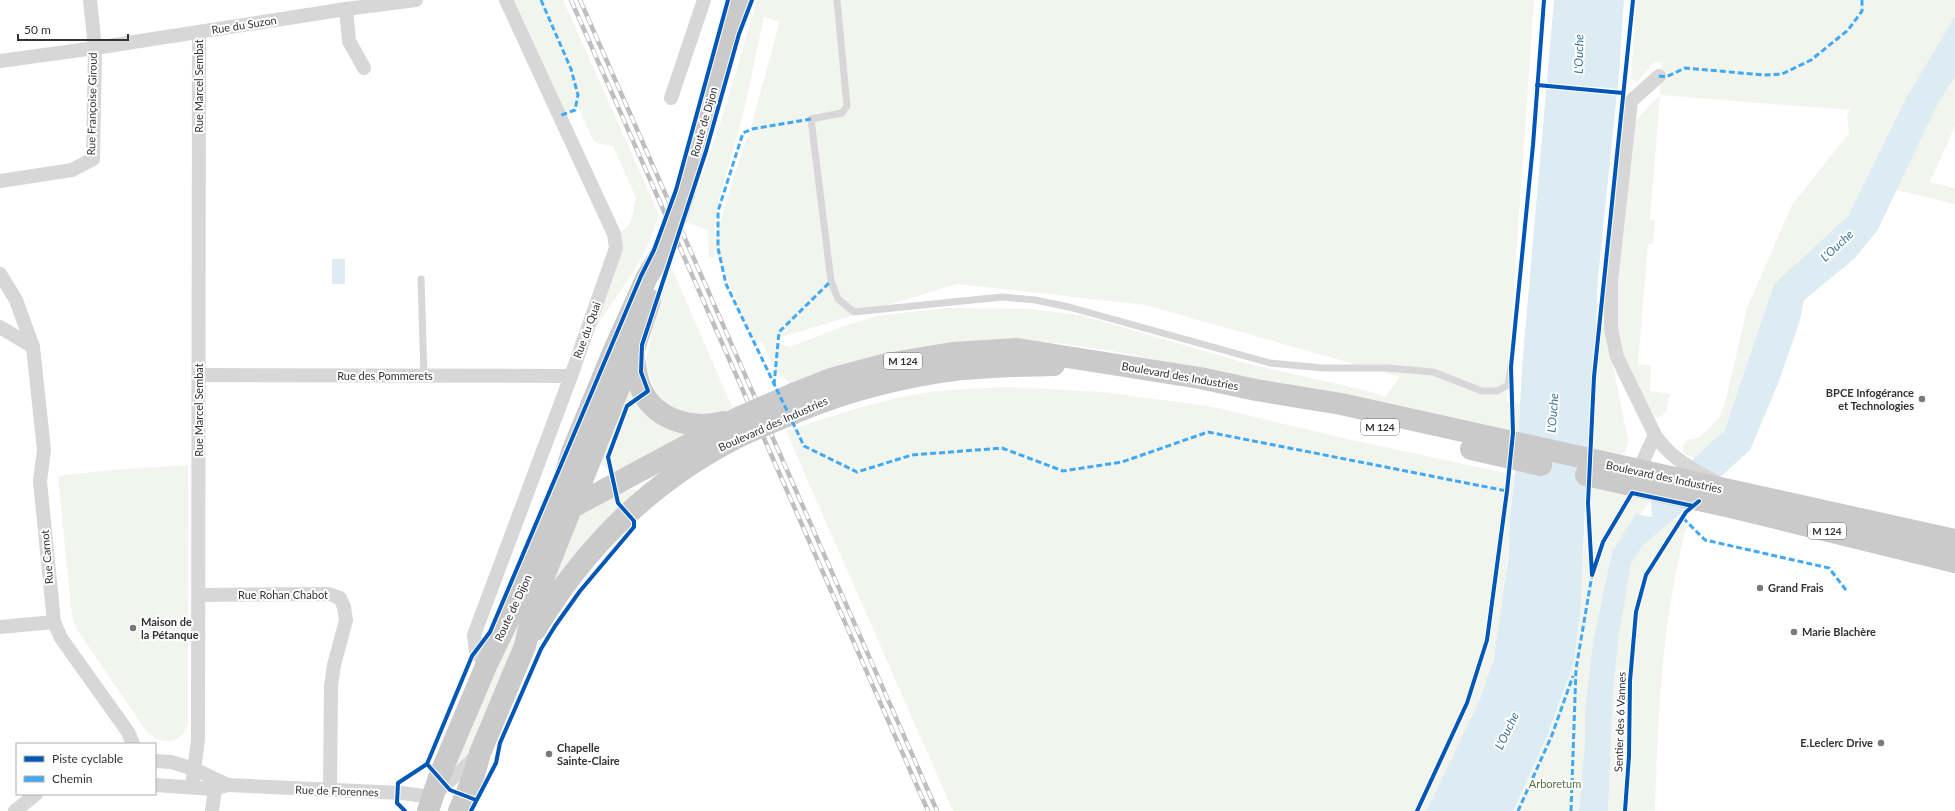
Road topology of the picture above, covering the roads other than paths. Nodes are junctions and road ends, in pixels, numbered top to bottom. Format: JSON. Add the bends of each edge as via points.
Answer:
{"nodes":[{"id":1,"x":90,"y":0,"type":"edge"},
{"id":2,"x":416,"y":0,"type":"edge"},
{"id":3,"x":506,"y":0,"type":"edge"},
{"id":4,"x":704,"y":0,"type":"edge"},
{"id":5,"x":739,"y":0,"type":"edge"},
{"id":6,"x":837,"y":0,"type":"edge"},
{"id":7,"x":346,"y":9,"type":"junction"},
{"id":8,"x":199,"y":32,"type":"junction"},
{"id":9,"x":95,"y":48,"type":"junction"},
{"id":10,"x":0,"y":61,"type":"edge"},
{"id":11,"x":364,"y":68,"type":"dead end"},
{"id":12,"x":1658,"y":76,"type":"dead end"},
{"id":13,"x":671,"y":98,"type":"dead end"},
{"id":14,"x":0,"y":181,"type":"edge"},
{"id":15,"x":667,"y":244,"type":"junction"},
{"id":16,"x":0,"y":274,"type":"edge"},
{"id":17,"x":421,"y":279,"type":"dead end"},
{"id":18,"x":0,"y":327,"type":"edge"},
{"id":19,"x":33,"y":347,"type":"junction"},
{"id":20,"x":633,"y":352,"type":"junction"},
{"id":21,"x":1511,"y":367,"type":"dead end"},
{"id":22,"x":199,"y":375,"type":"junction"},
{"id":23,"x":424,"y":376,"type":"junction"},
{"id":24,"x":571,"y":376,"type":"junction"},
{"id":25,"x":587,"y":417,"type":"junction"},
{"id":26,"x":743,"y":425,"type":"junction"},
{"id":27,"x":1655,"y":435,"type":"junction"},
{"id":28,"x":591,"y":457,"type":"junction"},
{"id":29,"x":671,"y":477,"type":"junction"},
{"id":30,"x":1636,"y":478,"type":"junction"},
{"id":31,"x":617,"y":482,"type":"junction"},
{"id":32,"x":1716,"y":493,"type":"junction"},
{"id":33,"x":572,"y":508,"type":"junction"},
{"id":34,"x":552,"y":520,"type":"junction"},
{"id":35,"x":1955,"y":540,"type":"edge"},
{"id":36,"x":1955,"y":562,"type":"edge"},
{"id":37,"x":199,"y":595,"type":"junction"},
{"id":38,"x":54,"y":622,"type":"junction"},
{"id":39,"x":0,"y":627,"type":"edge"},
{"id":40,"x":525,"y":646,"type":"junction"},
{"id":41,"x":486,"y":666,"type":"junction"},
{"id":42,"x":133,"y":743,"type":"edge"},
{"id":43,"x":480,"y":753,"type":"junction"},
{"id":44,"x":156,"y":761,"type":"edge"},
{"id":45,"x":194,"y":769,"type":"junction"},
{"id":46,"x":156,"y":785,"type":"edge"},
{"id":47,"x":219,"y":785,"type":"junction"},
{"id":48,"x":192,"y":787,"type":"junction"},
{"id":49,"x":330,"y":790,"type":"junction"},
{"id":50,"x":35,"y":795,"type":"edge"},
{"id":51,"x":432,"y":806,"type":"edge"},
{"id":52,"x":15,"y":811,"type":"edge"},
{"id":53,"x":212,"y":811,"type":"edge"},
{"id":54,"x":459,"y":811,"type":"edge"}],
"edges":[{"from":1,"to":9,"type":"street"},
{"from":2,"to":7,"type":"street","name":"Rue du Suzon"},
{"from":3,"to":24,"type":"street","name":"Rue du Quai","via":[[614,234],[616,248]]},
{"from":4,"to":13,"type":"street"},
{"from":5,"to":15,"type":"main road","name":"Route de Dijon","bridge":true,"via":[[684,194]]},
{"from":6,"to":21,"type":"lane","via":[[847,106],[842,113],[811,119],[831,281],[838,299],[854,312],[1002,298],[1035,300],[1069,307],[1270,363],[1323,368],[1387,368],[1433,372],[1482,391],[1497,391],[1508,385]]},
{"from":7,"to":8,"type":"street","name":"Rue du Suzon"},
{"from":7,"to":11,"type":"street","via":[[349,41]]},
{"from":8,"to":9,"type":"street","name":"Rue du Suzon"},
{"from":8,"to":22,"type":"street","name":"Rue Marcel Sembat"},
{"from":9,"to":10,"type":"street","name":"Rue Françoise Giroud"},
{"from":9,"to":14,"type":"street","name":"Rue Françoise Giroud","via":[[93,159],[72,170]]},
{"from":12,"to":27,"type":"street","via":[[1631,101],[1611,280],[1611,328],[1617,357]]},
{"from":15,"to":20,"type":"main road","name":"Route de Dijon"},
{"from":15,"to":25,"type":"main road","name":"Route de Dijon","via":[[647,277]]},
{"from":16,"to":19,"type":"street","name":"Rue Carnot","via":[[16,300]]},
{"from":17,"to":23,"type":"lane"},
{"from":18,"to":19,"type":"street"},
{"from":19,"to":38,"type":"street","name":"Rue Carnot","via":[[44,450],[40,481]]},
{"from":20,"to":26,"type":"main road","name":"Boulevard des Industries","number":"M 124","via":[[641,390],[654,408],[665,416],[686,424],[701,426]]},
{"from":20,"to":28,"type":"main road","name":"Route de Dijon"},
{"from":22,"to":23,"type":"street","name":"Rue des Pommerets"},
{"from":22,"to":37,"type":"street","name":"Rue Marcel Sembat"},
{"from":23,"to":24,"type":"street","name":"Rue des Pommerets"},
{"from":24,"to":41,"type":"street","name":"Rue du Quai","via":[[474,635],[476,650]]},
{"from":25,"to":28,"type":"main road","name":"Route de Dijon","number":"M 124"},
{"from":25,"to":34,"type":"main road","name":"Route de Dijon","via":[[568,465]]},
{"from":26,"to":29,"type":"main road","name":"Boulevard des Industries","number":"M 124","via":[[722,445]]},
{"from":26,"to":30,"type":"main road","name":"Boulevard des Industries","number":"M 124","bridge":true,"via":[[797,402],[856,371],[952,353],[1017,350],[1200,378],[1341,404],[1507,450]]},
{"from":26,"to":31,"type":"main road","name":"Boulevard des Industries","number":"M 124"},
{"from":27,"to":30,"type":"street"},
{"from":27,"to":32,"type":"street","via":[[1662,446]]},
{"from":28,"to":31,"type":"main road","name":"Route de Dijon","number":"M 124","via":[[599,471]]},
{"from":28,"to":33,"type":"main road","name":"Route de Dijon"},
{"from":29,"to":31,"type":"main road","name":"Route de Dijon","number":"M 124","via":[[639,483]]},
{"from":29,"to":40,"type":"main road","name":"Boulevard des Industries","number":"M 124","via":[[631,510],[599,542],[575,570]]},
{"from":30,"to":32,"type":"main road","name":"Boulevard des Industries","number":"M 124"},
{"from":31,"to":33,"type":"main road","name":"Boulevard des Industries","number":"M 124"},
{"from":32,"to":35,"type":"main road","name":"Boulevard des Industries","number":"M 124"},
{"from":32,"to":36,"type":"main road","name":"Boulevard des Industries","number":"M 124"},
{"from":33,"to":34,"type":"main road","name":"Boulevard des Industries","number":"M 124"},
{"from":33,"to":40,"type":"main road","name":"Route de Dijon","via":[[543,579]]},
{"from":34,"to":41,"type":"main road","name":"Route de Dijon"},
{"from":37,"to":45,"type":"street","name":"Rue Marcel Sembat","via":[[198,739]]},
{"from":37,"to":49,"type":"street","name":"Rue Rohan Chabot","via":[[329,594],[340,598],[346,620],[331,686]]},
{"from":38,"to":39,"type":"street"},
{"from":38,"to":42,"type":"street","name":"Rue Carnot","via":[[61,638],[128,732]]},
{"from":40,"to":43,"type":"main road","name":"Route de Dijon"},
{"from":41,"to":51,"type":"main road","name":"Route de Dijon"},
{"from":43,"to":51,"type":"street","name":"Route de Dijon"},
{"from":43,"to":54,"type":"main road","name":"Route de Dijon"},
{"from":44,"to":45,"type":"street","name":"Rue de Florennes","via":[[171,762]]},
{"from":45,"to":47,"type":"street","name":"Rue de Florennes"},
{"from":45,"to":48,"type":"street","name":"Rue Marcel Sembat"},
{"from":46,"to":48,"type":"street","name":"Rue de Florennes"},
{"from":47,"to":48,"type":"street","name":"Rue de Florennes"},
{"from":47,"to":49,"type":"street","name":"Rue de Florennes"},
{"from":47,"to":53,"type":"street"},
{"from":49,"to":51,"type":"street","name":"Rue de Florennes","via":[[402,793]]},
{"from":50,"to":52,"type":"street"}]}
